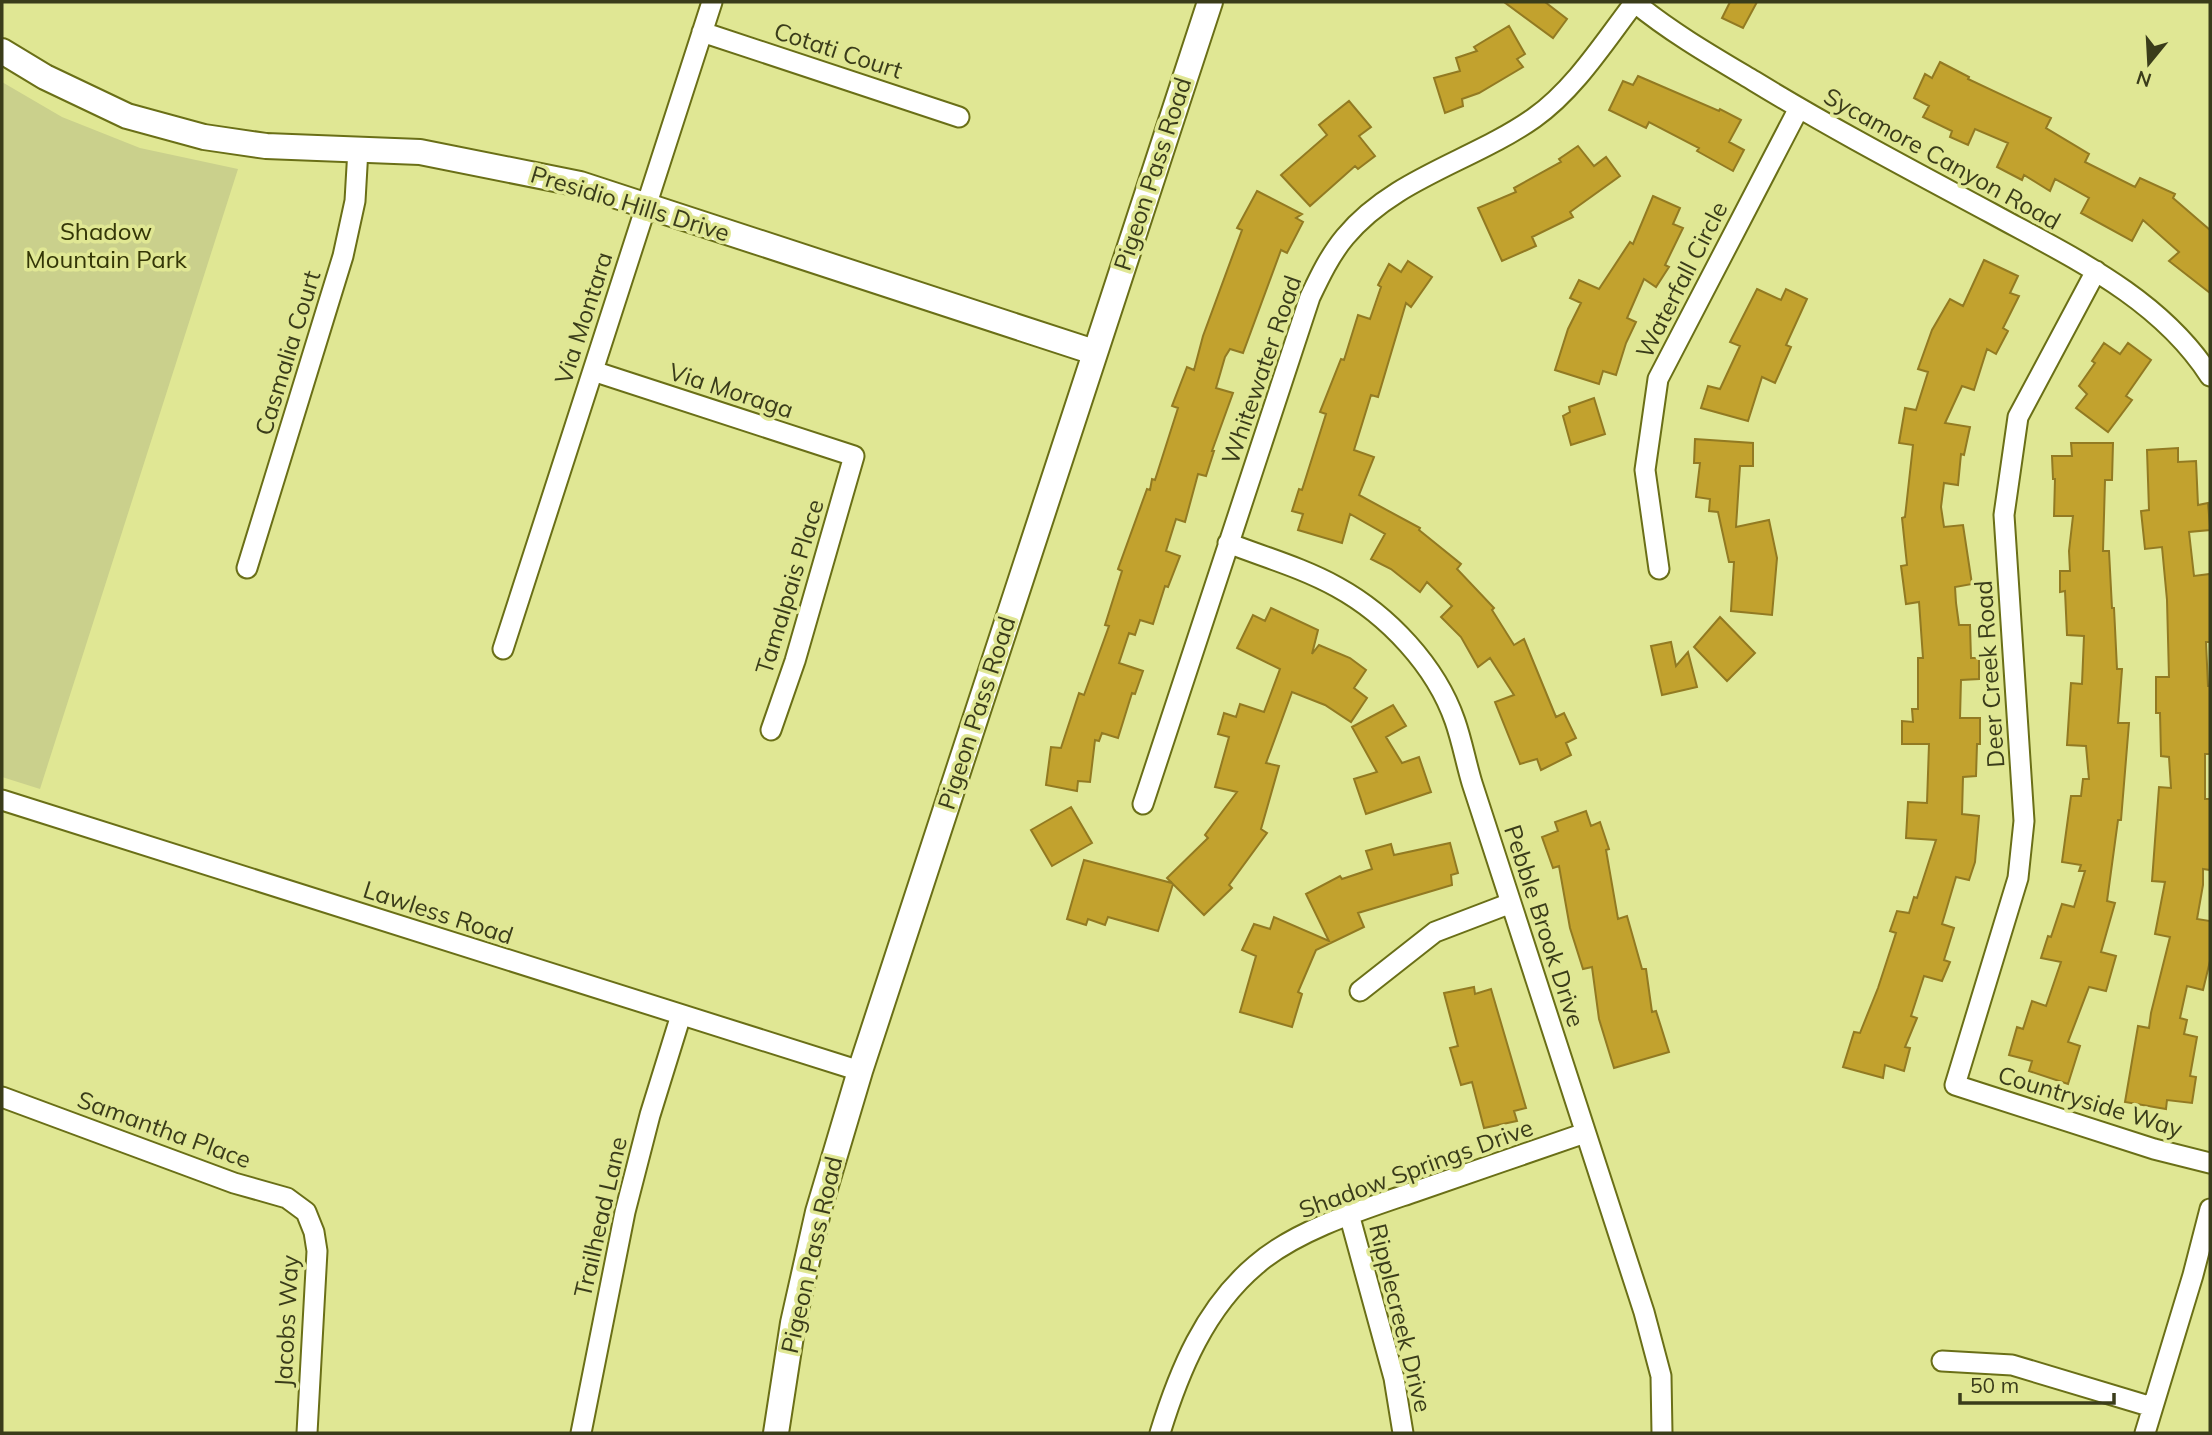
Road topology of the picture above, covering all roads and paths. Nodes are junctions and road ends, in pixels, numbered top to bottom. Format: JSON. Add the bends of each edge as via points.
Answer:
{"nodes":[{"id":1,"x":712,"y":2,"type":"edge"},
{"id":2,"x":1210,"y":2,"type":"edge"},
{"id":3,"x":1635,"y":2,"type":"edge"},
{"id":4,"x":702,"y":33,"type":"junction"},
{"id":5,"x":2,"y":51,"type":"edge"},
{"id":6,"x":1799,"y":108,"type":"junction"},
{"id":7,"x":960,"y":117,"type":"dead end"},
{"id":8,"x":358,"y":149,"type":"junction"},
{"id":9,"x":646,"y":206,"type":"junction"},
{"id":10,"x":2096,"y":271,"type":"junction"},
{"id":11,"x":1094,"y":352,"type":"junction"},
{"id":12,"x":593,"y":372,"type":"junction"},
{"id":13,"x":2210,"y":376,"type":"edge"},
{"id":14,"x":854,"y":456,"type":"joint"},
{"id":15,"x":1228,"y":544,"type":"junction"},
{"id":16,"x":247,"y":568,"type":"dead end"},
{"id":17,"x":1659,"y":569,"type":"dead end"},
{"id":18,"x":503,"y":649,"type":"dead end"},
{"id":19,"x":771,"y":730,"type":"dead end"},
{"id":20,"x":2,"y":800,"type":"edge"},
{"id":21,"x":1143,"y":804,"type":"dead end"},
{"id":22,"x":1511,"y":903,"type":"junction"},
{"id":23,"x":1360,"y":991,"type":"dead end"},
{"id":24,"x":681,"y":1015,"type":"junction"},
{"id":25,"x":860,"y":1071,"type":"junction"},
{"id":26,"x":1955,"y":1085,"type":"joint"},
{"id":27,"x":2,"y":1097,"type":"edge"},
{"id":28,"x":1585,"y":1133,"type":"junction"},
{"id":29,"x":2210,"y":1163,"type":"edge"},
{"id":30,"x":2210,"y":1209,"type":"edge"},
{"id":31,"x":306,"y":1212,"type":"joint"},
{"id":32,"x":1349,"y":1214,"type":"junction"},
{"id":33,"x":1942,"y":1361,"type":"dead end"},
{"id":34,"x":2152,"y":1407,"type":"junction"},
{"id":35,"x":307,"y":1433,"type":"edge"},
{"id":36,"x":581,"y":1433,"type":"edge"},
{"id":37,"x":776,"y":1433,"type":"edge"},
{"id":38,"x":1160,"y":1433,"type":"edge"},
{"id":39,"x":1403,"y":1433,"type":"edge"},
{"id":40,"x":1662,"y":1433,"type":"edge"},
{"id":41,"x":2145,"y":1433,"type":"edge"}],
"edges":[{"from":1,"to":4,"type":"street","name":"Via Montara"},
{"from":2,"to":11,"type":"street","name":"Pigeon Pass Road"},
{"from":3,"to":6,"type":"street","name":"Sycamore Canyon Road","via":[[1673,33]]},
{"from":3,"to":15,"type":"street","name":"Whitewater Road","via":[[1562,94],[1536,117],[1393,195],[1346,236],[1310,297]]},
{"from":4,"to":7,"type":"street","name":"Cotati Court"},
{"from":4,"to":9,"type":"street","name":"Via Montara"},
{"from":5,"to":8,"type":"street","name":"Presidio Hills Drive","via":[[127,116],[204,137],[266,146]]},
{"from":6,"to":10,"type":"street","name":"Sycamore Canyon Road"},
{"from":6,"to":17,"type":"street","name":"Waterfall Circle","via":[[1658,379],[1645,470]]},
{"from":8,"to":9,"type":"street","name":"Presidio Hills Drive","via":[[420,152],[487,164],[580,184]]},
{"from":8,"to":16,"type":"street","name":"Casmalia Court","via":[[351,226]]},
{"from":9,"to":11,"type":"street","name":"Presidio Hills Drive"},
{"from":9,"to":12,"type":"street","name":"Via Montara"},
{"from":10,"to":13,"type":"street","name":"Sycamore Canyon Road","via":[[2161,318]]},
{"from":10,"to":26,"type":"street","name":"Deer Creek Road","via":[[2018,417],[2004,515],[2024,821],[2018,878]]},
{"from":11,"to":25,"type":"street","name":"Pigeon Pass Road"},
{"from":12,"to":14,"type":"street","name":"Via Moraga"},
{"from":12,"to":18,"type":"street","name":"Via Montara"},
{"from":14,"to":19,"type":"street","name":"Tamalpais Place"},
{"from":15,"to":21,"type":"street","name":"Whitewater Road"},
{"from":15,"to":22,"type":"street","name":"Pebble Brook Drive","via":[[1308,573],[1359,600],[1431,673],[1454,720]]},
{"from":20,"to":24,"type":"street","name":"Lawless Road"},
{"from":22,"to":23,"type":"street","via":[[1435,932]]},
{"from":22,"to":28,"type":"street","name":"Pebble Brook Drive"},
{"from":24,"to":25,"type":"street","name":"Lawless Road"},
{"from":24,"to":36,"type":"street","name":"Trailhead Lane","via":[[625,1212]]},
{"from":25,"to":37,"type":"street","name":"Pigeon Pass Road","via":[[818,1212],[793,1323]]},
{"from":26,"to":29,"type":"street","name":"Countryside Way"},
{"from":27,"to":31,"type":"street","name":"Samantha Place","via":[[234,1183],[287,1198]]},
{"from":28,"to":32,"type":"street","name":"Shadow Springs Drive"},
{"from":28,"to":40,"type":"street","name":"Pebble Brook Drive","via":[[1661,1376]]},
{"from":30,"to":34,"type":"street"},
{"from":31,"to":35,"type":"street","name":"Jacobs Way","via":[[317,1251]]},
{"from":32,"to":38,"type":"street","name":"Shadow Springs Drive","via":[[1255,1265],[1225,1297],[1189,1352]]},
{"from":32,"to":39,"type":"street","name":"Ripplecreek Drive","via":[[1394,1378]]},
{"from":33,"to":34,"type":"street","via":[[2012,1365]]},
{"from":34,"to":41,"type":"street"}]}
